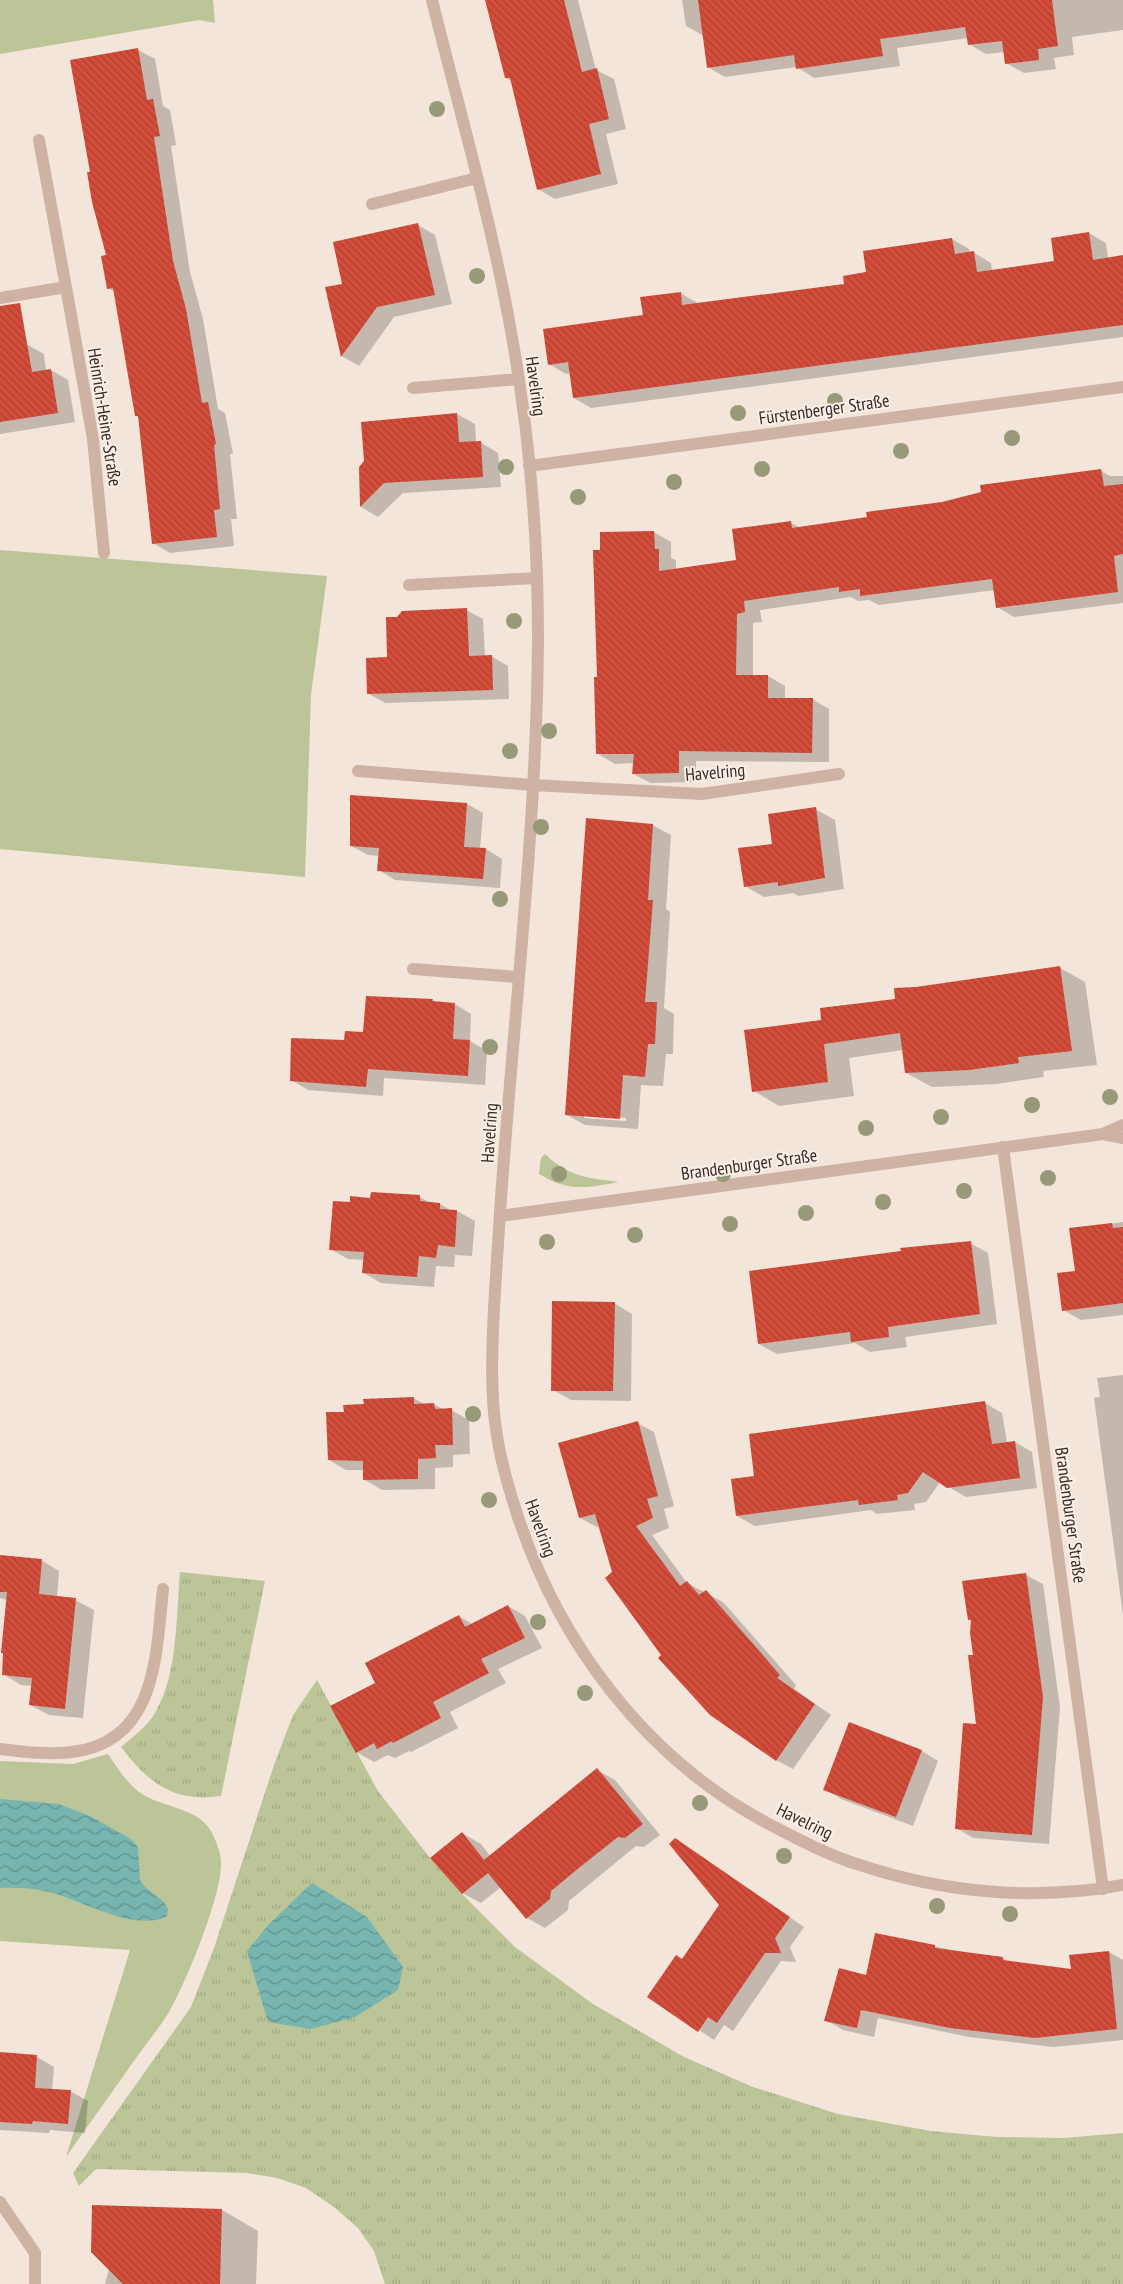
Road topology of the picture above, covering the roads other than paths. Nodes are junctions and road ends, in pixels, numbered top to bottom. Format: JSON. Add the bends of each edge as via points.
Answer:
{"nodes":[{"id":1,"x":432,"y":0,"type":"edge"},
{"id":2,"x":39,"y":140,"type":"dead end"},
{"id":3,"x":477,"y":178,"type":"junction"},
{"id":4,"x":372,"y":204,"type":"dead end"},
{"id":5,"x":66,"y":287,"type":"junction"},
{"id":6,"x":0,"y":298,"type":"edge"},
{"id":7,"x":518,"y":379,"type":"junction"},
{"id":8,"x":1123,"y":387,"type":"edge"},
{"id":9,"x":413,"y":388,"type":"dead end"},
{"id":10,"x":529,"y":466,"type":"junction"},
{"id":11,"x":104,"y":553,"type":"dead end"},
{"id":12,"x":536,"y":578,"type":"junction"},
{"id":13,"x":408,"y":585,"type":"dead end"},
{"id":14,"x":358,"y":771,"type":"dead end"},
{"id":15,"x":839,"y":774,"type":"dead end"},
{"id":16,"x":533,"y":785,"type":"junction"},
{"id":17,"x":413,"y":969,"type":"dead end"},
{"id":18,"x":518,"y":977,"type":"junction"},
{"id":19,"x":1123,"y":1125,"type":"edge"},
{"id":20,"x":1103,"y":1134,"type":"junction"},
{"id":21,"x":1123,"y":1138,"type":"edge"},
{"id":22,"x":1002,"y":1147,"type":"junction"},
{"id":23,"x":500,"y":1216,"type":"junction"},
{"id":24,"x":163,"y":1589,"type":"dead end"},
{"id":25,"x":0,"y":1749,"type":"edge"},
{"id":26,"x":1123,"y":1885,"type":"edge"},
{"id":27,"x":1103,"y":1889,"type":"junction"},
{"id":28,"x":0,"y":2202,"type":"edge"},
{"id":29,"x":35,"y":2284,"type":"edge"}],
"edges":[{"from":1,"to":3,"type":"street","name":"Havelring"},
{"from":2,"to":5,"type":"street","name":"Heinrich-Heine-Straße"},
{"from":3,"to":4,"type":"street"},
{"from":3,"to":7,"type":"street","name":"Havelring","via":[[509,316]]},
{"from":5,"to":6,"type":"street"},
{"from":5,"to":11,"type":"street","name":"Heinrich-Heine-Straße","via":[[93,439]]},
{"from":7,"to":9,"type":"street"},
{"from":7,"to":10,"type":"street","name":"Havelring"},
{"from":8,"to":10,"type":"street","name":"Fürstenberger Straße"},
{"from":10,"to":12,"type":"street","name":"Havelring"},
{"from":12,"to":13,"type":"street"},
{"from":12,"to":16,"type":"street","name":"Havelring","via":[[538,644]]},
{"from":14,"to":16,"type":"street"},
{"from":15,"to":16,"type":"street","name":"Havelring","via":[[702,794]]},
{"from":16,"to":18,"type":"street","name":"Havelring"},
{"from":17,"to":18,"type":"street"},
{"from":18,"to":23,"type":"street","name":"Havelring"},
{"from":19,"to":20,"type":"street","name":"Brandenburger Straße"},
{"from":20,"to":21,"type":"street","name":"Brandenburger Straße"},
{"from":20,"to":22,"type":"street","name":"Brandenburger Straße"},
{"from":22,"to":23,"type":"street","name":"Brandenburger Straße"},
{"from":22,"to":27,"type":"street","name":"Brandenburger Straße"},
{"from":23,"to":27,"type":"street","name":"Havelring","via":[[492,1386],[497,1438],[511,1494],[530,1554],[560,1615],[590,1664],[627,1711],[668,1753],[711,1788],[799,1839],[856,1864],[903,1878],[960,1888],[1047,1894]]},
{"from":24,"to":25,"type":"street","via":[[153,1675],[145,1701],[134,1718],[110,1740],[74,1752],[55,1754]]},
{"from":26,"to":27,"type":"street","name":"Havelring"},
{"from":28,"to":29,"type":"street","via":[[35,2253]]}]}
